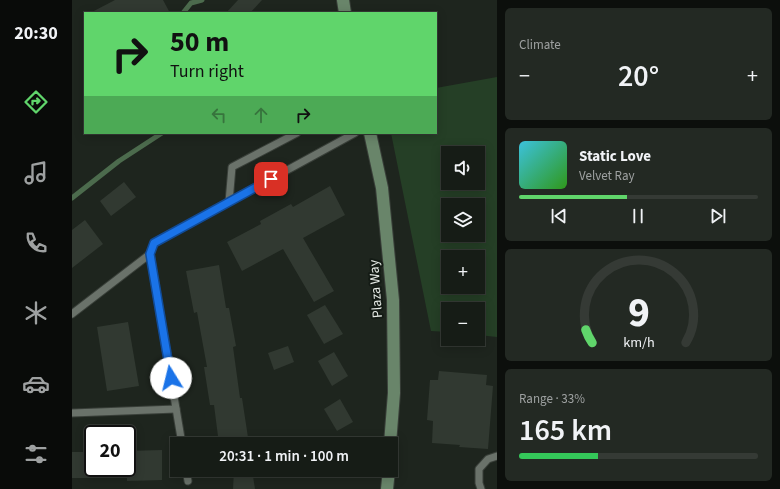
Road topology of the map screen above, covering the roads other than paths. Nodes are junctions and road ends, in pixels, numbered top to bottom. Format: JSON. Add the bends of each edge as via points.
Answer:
{"nodes":[{"id":1,"x":343,"y":0,"type":"edge"},
{"id":2,"x":345,"y":12,"type":"edge"},
{"id":3,"x":295,"y":134,"type":"edge"},
{"id":4,"x":353,"y":134,"type":"edge"},
{"id":5,"x":370,"y":134,"type":"edge"},
{"id":6,"x":229,"y":202,"type":"junction"},
{"id":7,"x":150,"y":254,"type":"junction"},
{"id":8,"x":72,"y":314,"type":"edge"},
{"id":9,"x":176,"y":409,"type":"junction"},
{"id":10,"x":72,"y":413,"type":"edge"},
{"id":11,"x":181,"y":437,"type":"edge"},
{"id":12,"x":391,"y":437,"type":"edge"},
{"id":13,"x":497,"y":456,"type":"edge"},
{"id":14,"x":187,"y":477,"type":"edge"},
{"id":15,"x":388,"y":477,"type":"edge"},
{"id":16,"x":188,"y":481,"type":"dead end"},
{"id":17,"x":387,"y":489,"type":"edge"},
{"id":18,"x":481,"y":489,"type":"edge"}],
"edges":[{"from":1,"to":2,"type":"main road"},
{"from":3,"to":6,"type":"lane","via":[[232,167]]},
{"from":4,"to":6,"type":"lane"},
{"from":5,"to":12,"type":"main road","name":"Plaza Way","via":[[382,188],[393,300],[394,393]]},
{"from":6,"to":7,"type":"lane","via":[[154,243]]},
{"from":7,"to":8,"type":"lane"},
{"from":7,"to":9,"type":"lane"},
{"from":9,"to":10,"type":"lane"},
{"from":9,"to":11,"type":"lane"},
{"from":13,"to":18,"type":"lane","via":[[488,459],[479,469]]},
{"from":14,"to":16,"type":"lane"},
{"from":15,"to":17,"type":"main road"}]}
